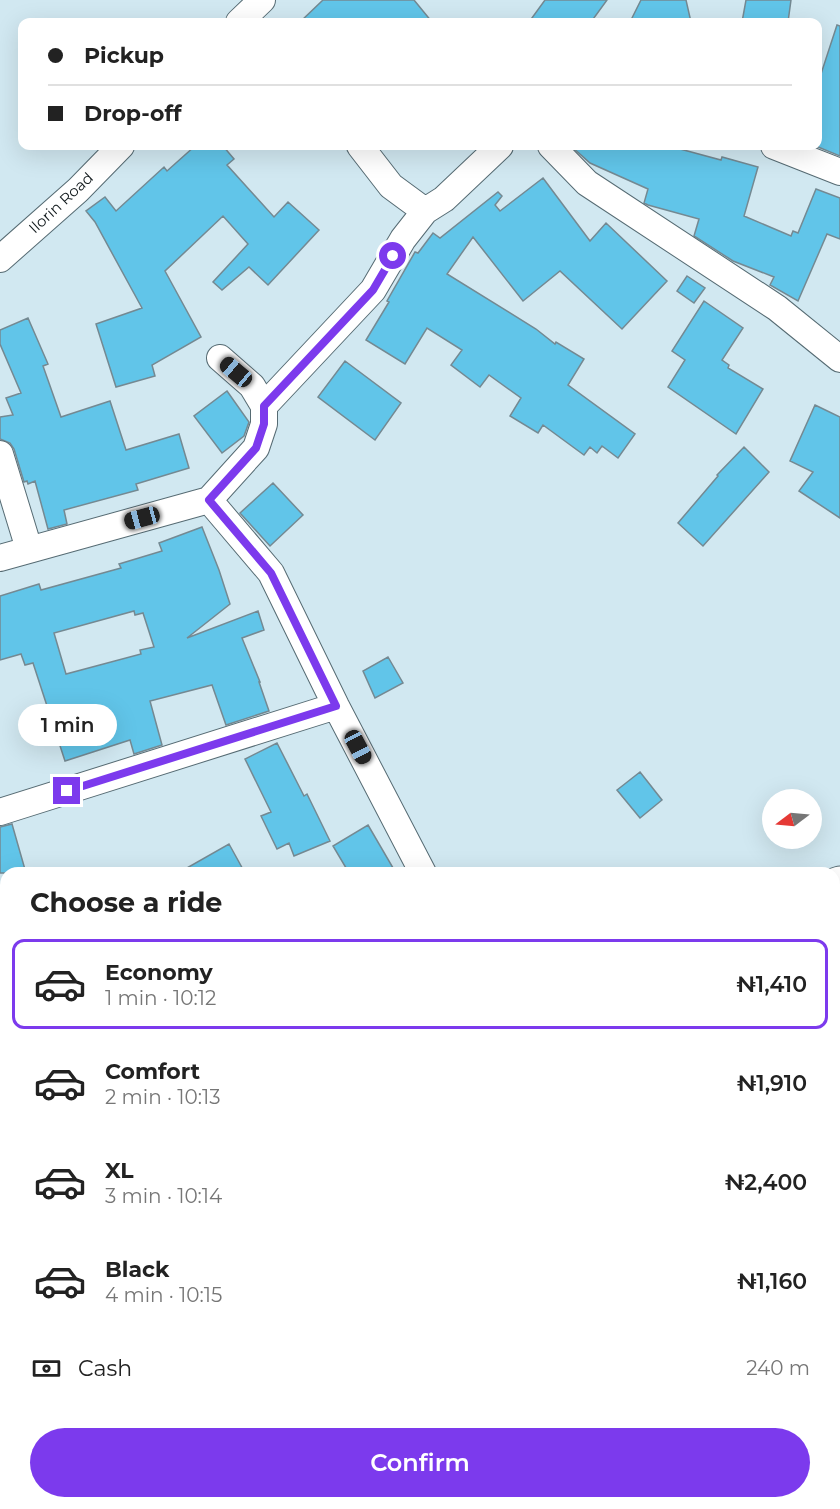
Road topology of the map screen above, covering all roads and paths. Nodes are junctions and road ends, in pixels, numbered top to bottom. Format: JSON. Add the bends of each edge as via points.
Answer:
{"nodes":[{"id":1,"x":117,"y":150,"type":"edge"},
{"id":2,"x":363,"y":150,"type":"edge"},
{"id":3,"x":496,"y":150,"type":"edge"},
{"id":4,"x":555,"y":150,"type":"edge"},
{"id":5,"x":784,"y":150,"type":"edge"},
{"id":6,"x":840,"y":172,"type":"edge"},
{"id":7,"x":425,"y":211,"type":"junction"},
{"id":8,"x":0,"y":259,"type":"edge"},
{"id":9,"x":220,"y":358,"type":"dead end"},
{"id":10,"x":840,"y":359,"type":"edge"},
{"id":11,"x":264,"y":406,"type":"junction"},
{"id":12,"x":0,"y":454,"type":"edge"},
{"id":13,"x":209,"y":500,"type":"junction"},
{"id":14,"x":29,"y":549,"type":"junction"},
{"id":15,"x":0,"y":558,"type":"edge"},
{"id":16,"x":336,"y":706,"type":"junction"},
{"id":17,"x":0,"y":812,"type":"edge"},
{"id":18,"x":420,"y":867,"type":"edge"}],
"edges":[{"from":1,"to":8,"type":"street","name":"Ilorin Road"},
{"from":2,"to":7,"type":"street","via":[[391,186]]},
{"from":3,"to":7,"type":"street"},
{"from":4,"to":10,"type":"street","via":[[587,183],[777,308]]},
{"from":5,"to":6,"type":"street"},
{"from":7,"to":11,"type":"street","via":[[403,238],[373,290]]},
{"from":9,"to":11,"type":"street","via":[[252,386]]},
{"from":11,"to":13,"type":"street","via":[[264,424],[256,448]]},
{"from":12,"to":14,"type":"street"},
{"from":13,"to":14,"type":"street"},
{"from":13,"to":16,"type":"street","via":[[271,573]]},
{"from":14,"to":15,"type":"street"},
{"from":16,"to":17,"type":"street"},
{"from":16,"to":18,"type":"street"}]}
